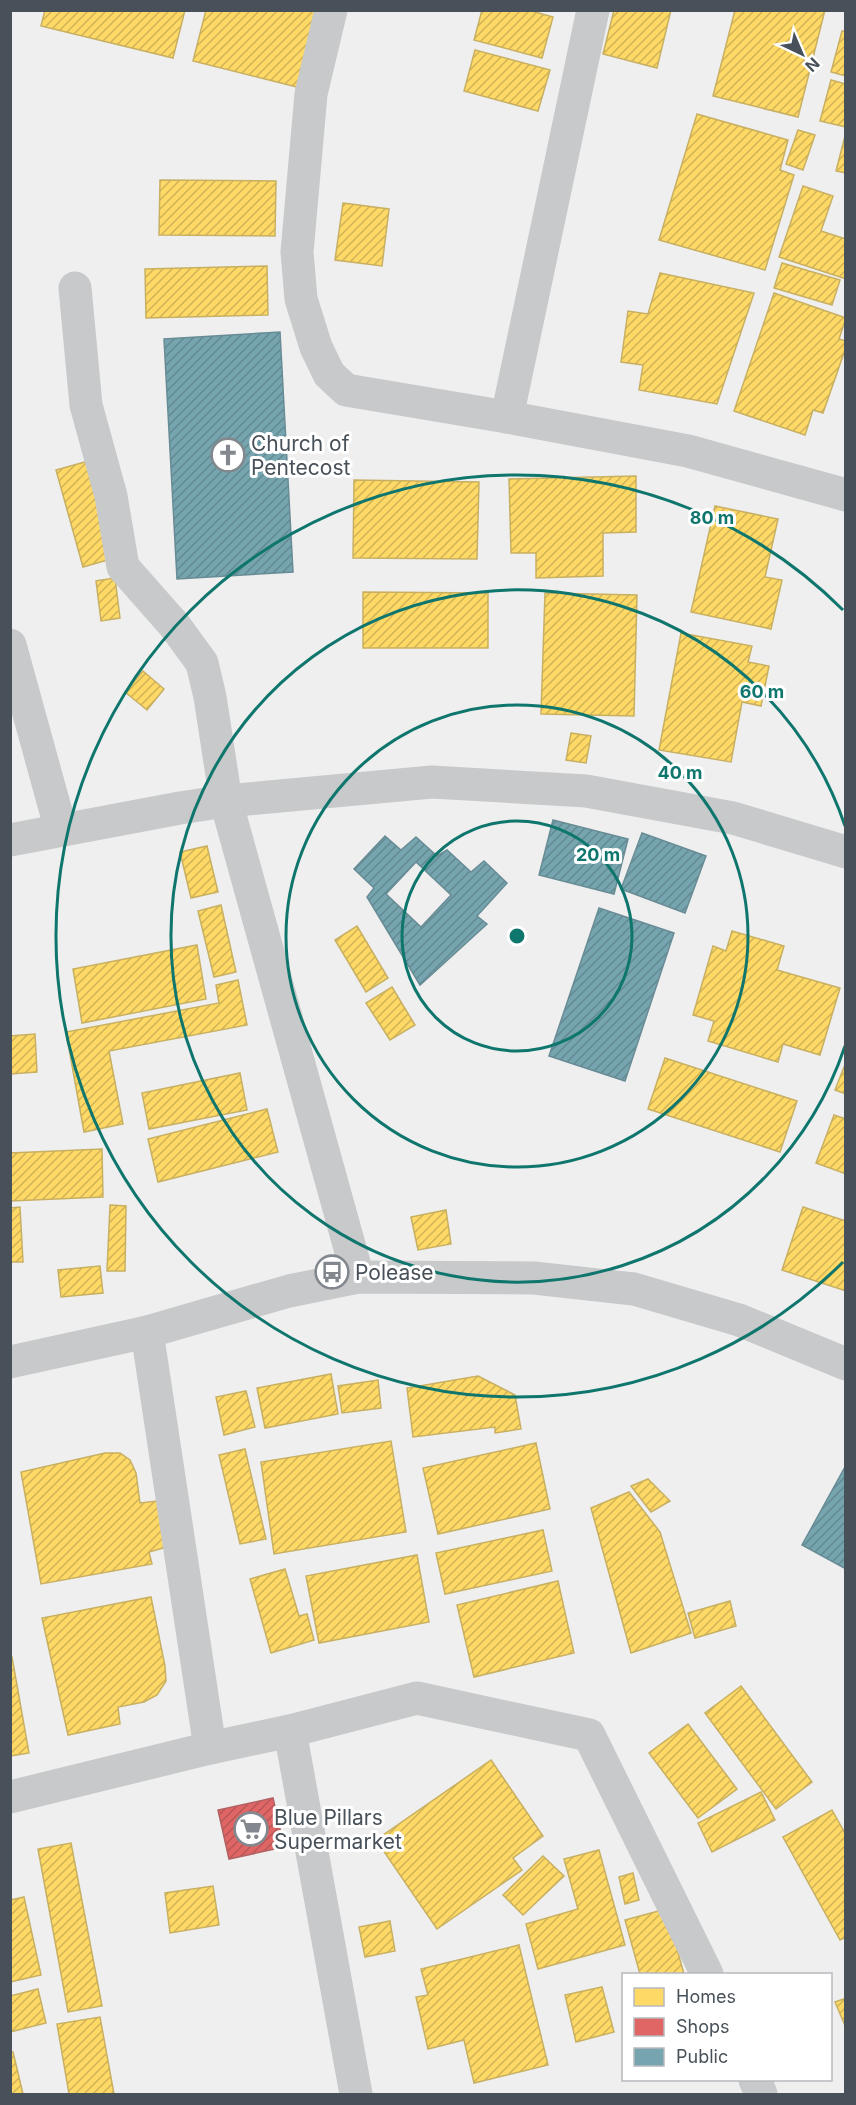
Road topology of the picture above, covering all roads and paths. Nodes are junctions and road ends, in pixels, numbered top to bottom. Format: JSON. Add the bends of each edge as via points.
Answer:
{"nodes":[{"id":1,"x":331,"y":10,"type":"edge"},
{"id":2,"x":593,"y":10,"type":"edge"},
{"id":3,"x":75,"y":288,"type":"dead end"},
{"id":4,"x":507,"y":417,"type":"junction"},
{"id":5,"x":846,"y":495,"type":"edge"},
{"id":6,"x":10,"y":645,"type":"edge"},
{"id":7,"x":226,"y":801,"type":"junction"},
{"id":8,"x":62,"y":830,"type":"junction"},
{"id":9,"x":10,"y":840,"type":"edge"},
{"id":10,"x":846,"y":852,"type":"edge"},
{"id":11,"x":358,"y":1277,"type":"junction"},
{"id":12,"x":147,"y":1332,"type":"junction"},
{"id":13,"x":10,"y":1362,"type":"edge"},
{"id":14,"x":846,"y":1364,"type":"edge"},
{"id":15,"x":290,"y":1731,"type":"junction"},
{"id":16,"x":210,"y":1748,"type":"junction"},
{"id":17,"x":10,"y":1797,"type":"edge"},
{"id":18,"x":706,"y":1973,"type":"edge"},
{"id":19,"x":356,"y":2094,"type":"edge"}],
"edges":[{"from":1,"to":4,"type":"street","via":[[311,94],[297,252],[302,299],[315,347],[329,374],[346,390]]},
{"from":2,"to":4,"type":"street"},
{"from":3,"to":7,"type":"street","via":[[86,405],[111,496],[123,567],[202,663]]},
{"from":4,"to":5,"type":"street","via":[[688,451]]},
{"from":6,"to":8,"type":"street"},
{"from":7,"to":8,"type":"street"},
{"from":7,"to":10,"type":"street","via":[[432,782],[586,791],[733,818]]},
{"from":7,"to":11,"type":"street"},
{"from":8,"to":9,"type":"street"},
{"from":11,"to":12,"type":"street","via":[[289,1291]]},
{"from":11,"to":14,"type":"street","via":[[534,1278],[634,1288],[739,1320]]},
{"from":12,"to":13,"type":"street"},
{"from":12,"to":16,"type":"street"},
{"from":15,"to":16,"type":"street"},
{"from":15,"to":18,"type":"street","via":[[417,1698],[589,1735]]},
{"from":15,"to":19,"type":"street"},
{"from":16,"to":17,"type":"street"}]}
